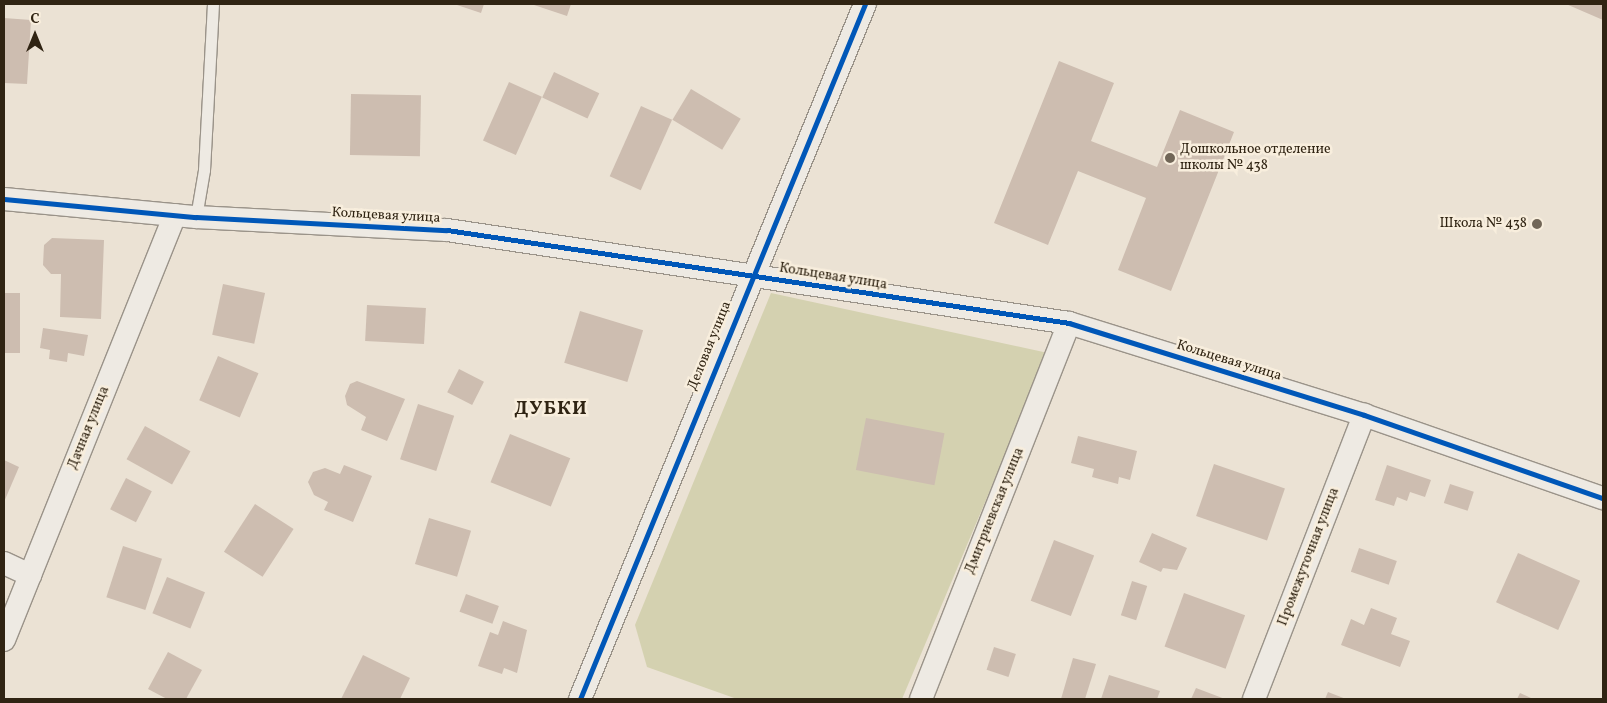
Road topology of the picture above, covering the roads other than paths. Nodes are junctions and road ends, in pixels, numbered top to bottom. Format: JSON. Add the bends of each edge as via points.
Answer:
{"nodes":[{"id":1,"x":213,"y":4,"type":"edge"},
{"id":2,"x":865,"y":4,"type":"edge"},
{"id":3,"x":4,"y":199,"type":"edge"},
{"id":4,"x":185,"y":216,"type":"junction"},
{"id":5,"x":751,"y":276,"type":"junction"},
{"id":6,"x":1069,"y":323,"type":"junction"},
{"id":7,"x":1364,"y":415,"type":"junction"},
{"id":8,"x":1603,"y":498,"type":"edge"},
{"id":9,"x":4,"y":563,"type":"edge"},
{"id":10,"x":30,"y":575,"type":"junction"},
{"id":11,"x":4,"y":640,"type":"edge"},
{"id":12,"x":580,"y":699,"type":"edge"},
{"id":13,"x":921,"y":699,"type":"edge"},
{"id":14,"x":1254,"y":699,"type":"edge"}],
"edges":[{"from":1,"to":4,"type":"lane","via":[[204,170]]},
{"from":2,"to":5,"type":"street","name":"Деловая улица"},
{"from":3,"to":4,"type":"street","name":"Кольцевая улица"},
{"from":4,"to":5,"type":"street","name":"Кольцевая улица","via":[[447,230]]},
{"from":4,"to":10,"type":"street","name":"Дачная улица"},
{"from":5,"to":6,"type":"street","name":"Кольцевая улица"},
{"from":5,"to":12,"type":"street","name":"Деловая улица"},
{"from":6,"to":7,"type":"street","name":"Кольцевая улица"},
{"from":6,"to":13,"type":"street","name":"Дмитриевская улица"},
{"from":7,"to":8,"type":"street","name":"Кольцевая улица"},
{"from":7,"to":14,"type":"street","name":"Промежуточная улица"},
{"from":9,"to":10,"type":"street"},
{"from":10,"to":11,"type":"street","name":"Дачная улица"}]}
